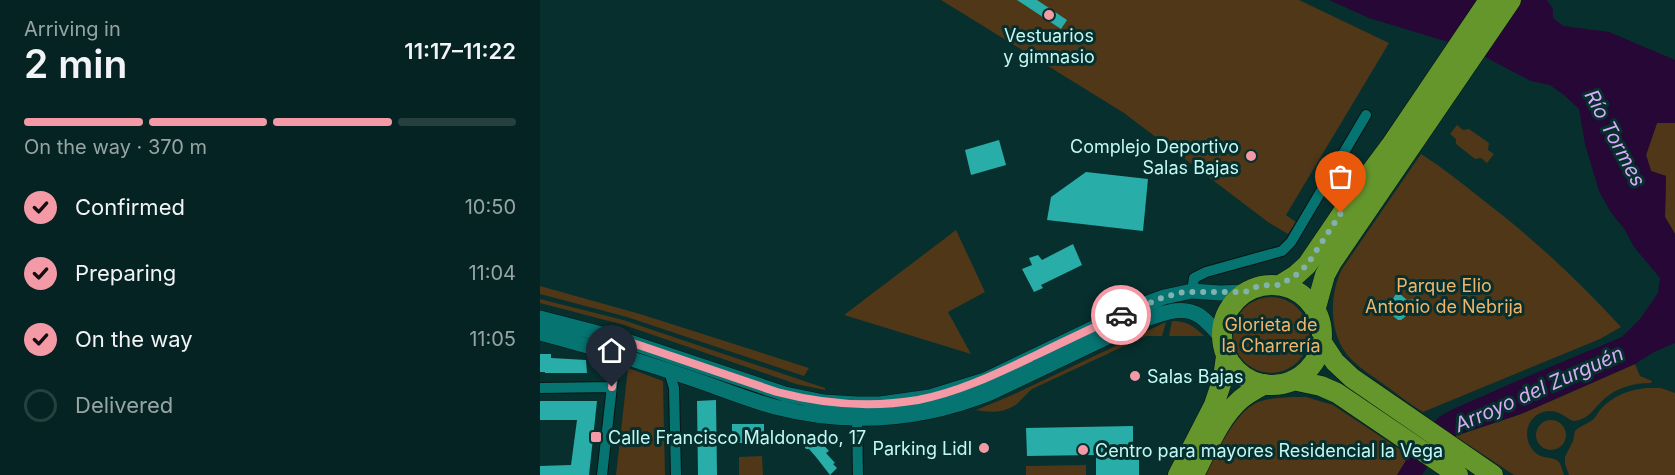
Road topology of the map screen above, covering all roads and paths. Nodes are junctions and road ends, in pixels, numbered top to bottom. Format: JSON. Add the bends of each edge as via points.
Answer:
{"nodes":[{"id":1,"x":1490,"y":0,"type":"edge"},
{"id":2,"x":1511,"y":0,"type":"edge"},
{"id":3,"x":1366,"y":115,"type":"dead end"},
{"id":4,"x":1398,"y":150,"type":"junction"},
{"id":5,"x":1280,"y":285,"type":"junction"},
{"id":6,"x":1192,"y":291,"type":"junction"},
{"id":7,"x":1245,"y":292,"type":"junction"},
{"id":8,"x":1316,"y":311,"type":"junction"},
{"id":9,"x":540,"y":318,"type":"edge"},
{"id":10,"x":540,"y":333,"type":"edge"},
{"id":11,"x":621,"y":339,"type":"junction"},
{"id":12,"x":1321,"y":341,"type":"junction"},
{"id":13,"x":1224,"y":347,"type":"junction"},
{"id":14,"x":617,"y":354,"type":"junction"},
{"id":15,"x":669,"y":371,"type":"junction"},
{"id":16,"x":687,"y":377,"type":"junction"},
{"id":17,"x":1293,"y":380,"type":"junction"},
{"id":18,"x":1264,"y":384,"type":"junction"},
{"id":19,"x":612,"y":387,"type":"junction"},
{"id":20,"x":540,"y":388,"type":"edge"},
{"id":21,"x":674,"y":388,"type":"junction"},
{"id":22,"x":857,"y":419,"type":"junction"},
{"id":23,"x":602,"y":475,"type":"edge"},
{"id":24,"x":676,"y":475,"type":"edge"},
{"id":25,"x":858,"y":475,"type":"edge"},
{"id":26,"x":1178,"y":475,"type":"edge"},
{"id":27,"x":1194,"y":475,"type":"edge"},
{"id":28,"x":1458,"y":475,"type":"edge"},
{"id":29,"x":1493,"y":475,"type":"edge"}],
"edges":[{"from":1,"to":4,"type":"highway"},
{"from":2,"to":4,"type":"highway"},
{"from":3,"to":6,"type":"street","via":[[1291,242],[1282,251],[1206,272],[1194,278]]},
{"from":4,"to":5,"type":"highway","via":[[1362,183],[1307,265]]},
{"from":4,"to":8,"type":"highway","via":[[1325,275]]},
{"from":5,"to":7,"type":"highway"},
{"from":5,"to":8,"type":"highway","via":[[1300,294]]},
{"from":6,"to":7,"type":"main road"},
{"from":6,"to":11,"type":"main road","via":[[1137,307],[977,383],[891,403],[802,398]]},
{"from":7,"to":13,"type":"highway","via":[[1232,304],[1224,320]]},
{"from":8,"to":12,"type":"highway"},
{"from":9,"to":11,"type":"main road"},
{"from":10,"to":14,"type":"main road"},
{"from":11,"to":14,"type":"street"},
{"from":12,"to":17,"type":"highway","via":[[1312,364]]},
{"from":12,"to":29,"type":"highway","via":[[1344,371]]},
{"from":13,"to":18,"type":"highway","via":[[1235,369]]},
{"from":13,"to":22,"type":"main road","via":[[1199,315],[1168,311],[970,401],[900,417]]},
{"from":13,"to":26,"type":"highway","via":[[1224,378]]},
{"from":14,"to":15,"type":"main road"},
{"from":14,"to":19,"type":"street"},
{"from":15,"to":16,"type":"main road"},
{"from":15,"to":21,"type":"street"},
{"from":16,"to":21,"type":"street"},
{"from":16,"to":22,"type":"main road","via":[[776,407]]},
{"from":17,"to":18,"type":"highway"},
{"from":17,"to":28,"type":"highway","via":[[1337,393]]},
{"from":18,"to":27,"type":"highway","via":[[1230,411]]},
{"from":19,"to":20,"type":"street"},
{"from":19,"to":23,"type":"street"},
{"from":21,"to":24,"type":"street"},
{"from":22,"to":25,"type":"street"}]}
